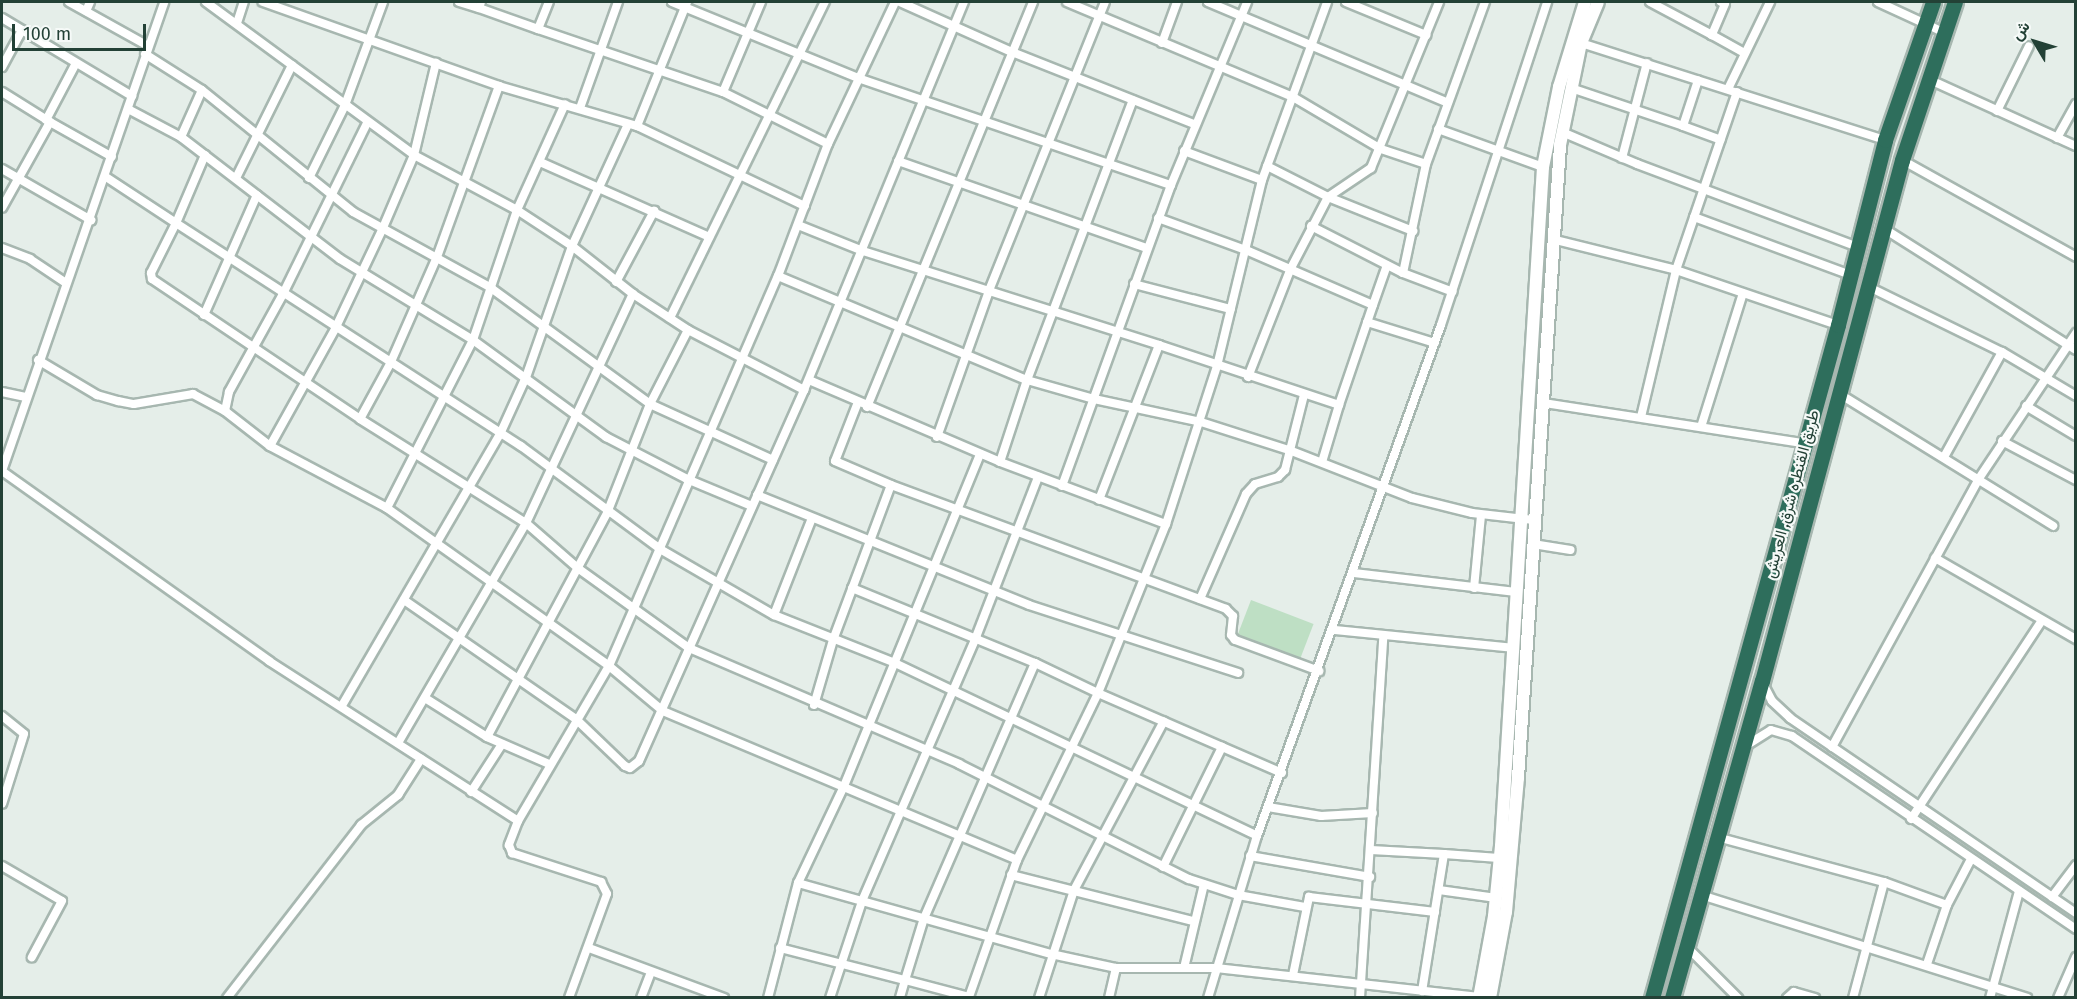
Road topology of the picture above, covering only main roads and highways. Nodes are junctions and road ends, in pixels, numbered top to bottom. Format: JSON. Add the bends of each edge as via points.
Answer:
{"nodes":[{"id":1,"x":1583,"y":2,"type":"edge"},
{"id":2,"x":1598,"y":2,"type":"edge"},
{"id":3,"x":1933,"y":2,"type":"edge"},
{"id":4,"x":1955,"y":2,"type":"edge"},
{"id":5,"x":1504,"y":778,"type":"junction"},
{"id":6,"x":1518,"y":778,"type":"junction"},
{"id":7,"x":1488,"y":979,"type":"junction"},
{"id":8,"x":1483,"y":997,"type":"edge"},
{"id":9,"x":1652,"y":998,"type":"edge"},
{"id":10,"x":1672,"y":998,"type":"edge"}],
"edges":[{"from":1,"to":5,"type":"main road","via":[[1543,167]]},
{"from":2,"to":6,"type":"main road","via":[[1581,43],[1562,132]]},
{"from":3,"to":9,"type":"highway","name":"طريق القنطره شرق, العريش","via":[[1885,140],[1838,325]]},
{"from":4,"to":10,"type":"highway","name":"طريق القنطره شرق, العريش","via":[[1902,160]]},
{"from":5,"to":6,"type":"main road"},
{"from":5,"to":7,"type":"main road"},
{"from":6,"to":7,"type":"main road","via":[[1506,912]]},
{"from":7,"to":8,"type":"main road"}]}
